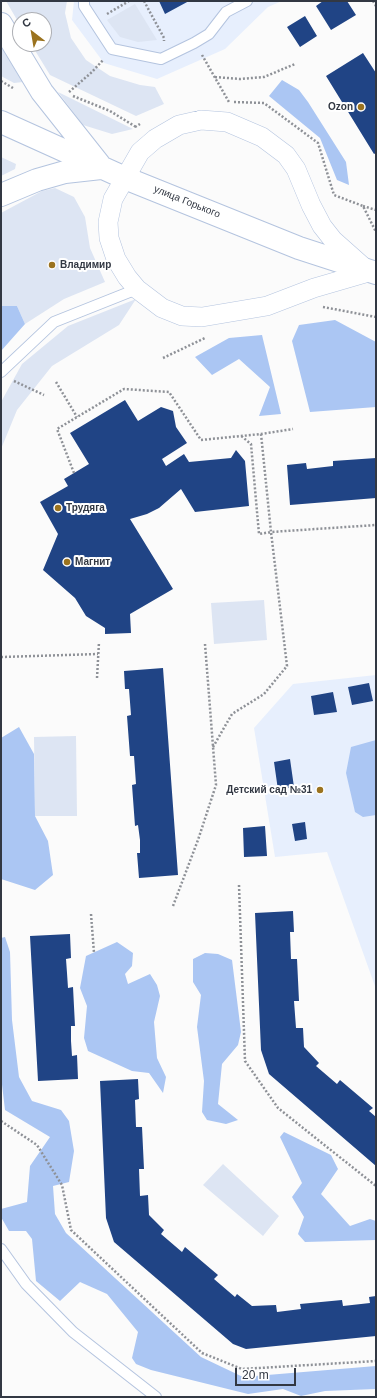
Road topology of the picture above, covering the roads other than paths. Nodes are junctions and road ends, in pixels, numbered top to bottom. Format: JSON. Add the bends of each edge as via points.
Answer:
{"nodes":[{"id":1,"x":84,"y":1,"type":"edge"},
{"id":2,"x":247,"y":1,"type":"edge"},
{"id":3,"x":1,"y":24,"type":"edge"},
{"id":4,"x":1,"y":122,"type":"edge"},
{"id":5,"x":102,"y":168,"type":"junction"},
{"id":6,"x":125,"y":178,"type":"junction"},
{"id":7,"x":1,"y":195,"type":"edge"},
{"id":8,"x":373,"y":273,"type":"edge"},
{"id":9,"x":137,"y":288,"type":"junction"},
{"id":10,"x":5,"y":375,"type":"edge"},
{"id":11,"x":1,"y":1249,"type":"edge"},
{"id":12,"x":156,"y":1397,"type":"edge"}],
"edges":[{"from":1,"to":2,"type":"lane","via":[[84,6],[112,49],[161,59],[209,34],[226,12]]},
{"from":3,"to":5,"type":"main road","via":[[42,92]]},
{"from":4,"to":5,"type":"main road","name":"улица Горького"},
{"from":5,"to":6,"type":"main road","name":"улица Горького"},
{"from":5,"to":7,"type":"main road","via":[[65,172]]},
{"from":6,"to":8,"type":"main road","name":"улица Горького","via":[[299,248]]},
{"from":6,"to":8,"type":"street","via":[[140,152],[155,139],[179,125],[201,120],[227,122],[262,137],[286,155],[296,169],[322,226],[333,240]]},
{"from":6,"to":9,"type":"street","via":[[113,199],[108,222],[108,238],[116,259]]},
{"from":8,"to":9,"type":"street","via":[[314,288],[267,306],[202,317],[182,316],[162,308]]},
{"from":9,"to":10,"type":"lane","via":[[54,322]]},
{"from":11,"to":12,"type":"lane","via":[[26,1284],[73,1332]]}]}
